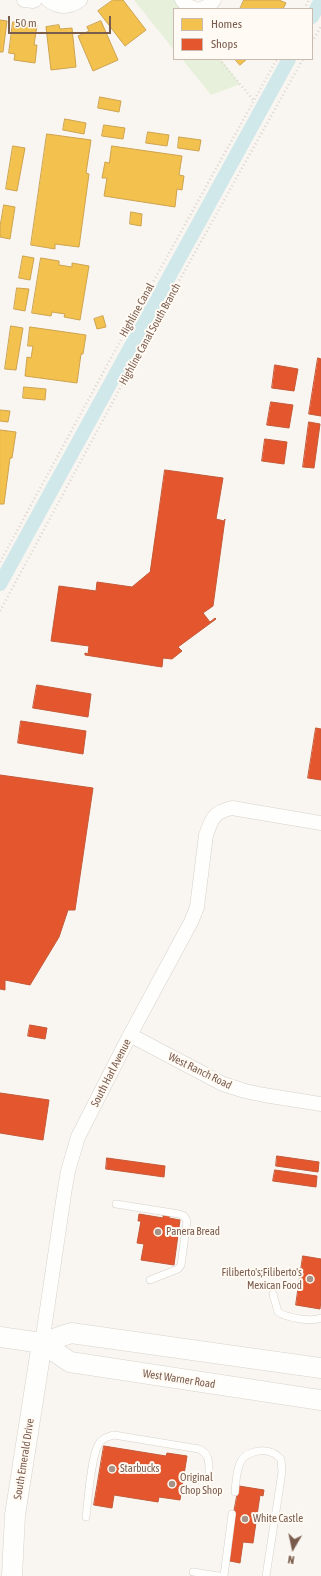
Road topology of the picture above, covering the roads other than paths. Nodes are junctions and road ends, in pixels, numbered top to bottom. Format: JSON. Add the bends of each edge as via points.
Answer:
{"nodes":[{"id":1,"x":24,"y":0,"type":"edge"},
{"id":2,"x":35,"y":0,"type":"edge"},
{"id":3,"x":48,"y":0,"type":"edge"},
{"id":4,"x":80,"y":0,"type":"edge"},
{"id":5,"x":182,"y":0,"type":"edge"},
{"id":6,"x":214,"y":0,"type":"edge"},
{"id":7,"x":193,"y":8,"type":"edge"},
{"id":8,"x":203,"y":8,"type":"edge"},
{"id":9,"x":321,"y":823,"type":"edge"},
{"id":10,"x":130,"y":1035,"type":"junction"},
{"id":11,"x":321,"y":1104,"type":"edge"},
{"id":12,"x":116,"y":1204,"type":"dead end"},
{"id":13,"x":150,"y":1280,"type":"dead end"},
{"id":14,"x":273,"y":1294,"type":"dead end"},
{"id":15,"x":321,"y":1318,"type":"edge"},
{"id":16,"x":0,"y":1337,"type":"edge"},
{"id":17,"x":42,"y":1343,"type":"junction"},
{"id":18,"x":321,"y":1368,"type":"edge"},
{"id":19,"x":321,"y":1400,"type":"edge"},
{"id":20,"x":209,"y":1471,"type":"dead end"},
{"id":21,"x":235,"y":1492,"type":"dead end"},
{"id":22,"x":232,"y":1514,"type":"dead end"},
{"id":23,"x":86,"y":1517,"type":"dead end"},
{"id":24,"x":193,"y":1572,"type":"dead end"},
{"id":25,"x":12,"y":1576,"type":"edge"},
{"id":26,"x":219,"y":1576,"type":"edge"},
{"id":27,"x":224,"y":1576,"type":"edge"},
{"id":28,"x":266,"y":1576,"type":"edge"}],
"edges":[{"from":1,"to":2,"type":"street"},
{"from":3,"to":4,"type":"street","via":[[60,6],[68,6]]},
{"from":5,"to":7,"type":"street"},
{"from":6,"to":8,"type":"street"},
{"from":9,"to":10,"type":"street","name":"South Harl Avenue","via":[[232,808],[215,815],[206,835],[196,907],[191,922]]},
{"from":10,"to":11,"type":"street","name":"West Ranch Road","via":[[223,1084],[245,1092]]},
{"from":10,"to":17,"type":"street","name":"South Harl Avenue","via":[[78,1137],[73,1152],[65,1188]]},
{"from":12,"to":13,"type":"lane","via":[[179,1214],[188,1221],[181,1265],[178,1269]]},
{"from":14,"to":15,"type":"lane","via":[[278,1312],[284,1316],[315,1320]]},
{"from":16,"to":17,"type":"main road","name":"West Warner Road"},
{"from":17,"to":18,"type":"main road","name":"West Warner Road","via":[[71,1332]]},
{"from":17,"to":19,"type":"main road","name":"West Warner Road","via":[[70,1362]]},
{"from":17,"to":25,"type":"main road","name":"South Emerald Drive","via":[[16,1515]]},
{"from":20,"to":23,"type":"lane","via":[[208,1458],[204,1451],[199,1449],[109,1436],[100,1442],[95,1453]]},
{"from":21,"to":28,"type":"lane","via":[[240,1462],[248,1454],[272,1452],[281,1459],[282,1472]]},
{"from":22,"to":27,"type":"lane"},
{"from":24,"to":26,"type":"lane"}]}
